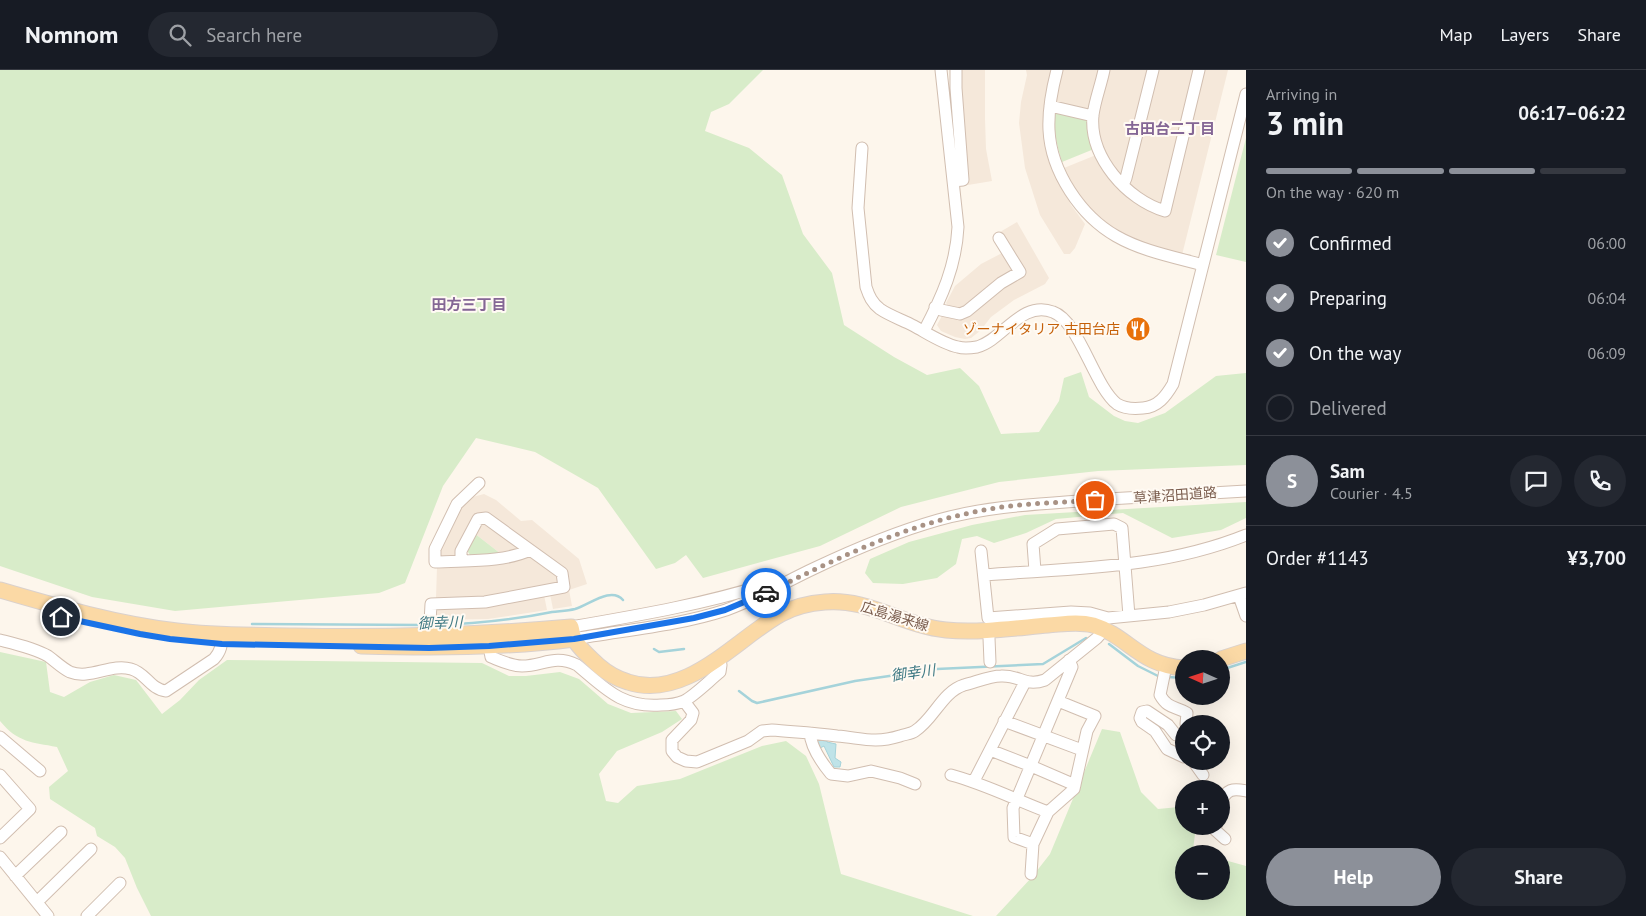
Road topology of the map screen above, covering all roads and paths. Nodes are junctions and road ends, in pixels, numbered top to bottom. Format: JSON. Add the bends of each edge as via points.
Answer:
{"nodes":[{"id":1,"x":941,"y":70,"type":"edge"},
{"id":2,"x":956,"y":70,"type":"edge"},
{"id":3,"x":1057,"y":70,"type":"edge"},
{"id":4,"x":1104,"y":70,"type":"edge"},
{"id":5,"x":1153,"y":70,"type":"edge"},
{"id":6,"x":1199,"y":70,"type":"edge"},
{"id":7,"x":1246,"y":94,"type":"edge"},
{"id":8,"x":1050,"y":106,"type":"junction"},
{"id":9,"x":1093,"y":116,"type":"junction"},
{"id":10,"x":1243,"y":116,"type":"edge"},
{"id":11,"x":862,"y":148,"type":"dead end"},
{"id":12,"x":953,"y":182,"type":"junction"},
{"id":13,"x":1123,"y":185,"type":"junction"},
{"id":14,"x":999,"y":238,"type":"dead end"},
{"id":15,"x":1203,"y":265,"type":"junction"},
{"id":16,"x":935,"y":306,"type":"junction"},
{"id":17,"x":924,"y":331,"type":"junction"},
{"id":18,"x":479,"y":483,"type":"dead end"},
{"id":19,"x":1246,"y":491,"type":"edge"},
{"id":20,"x":1246,"y":535,"type":"edge"},
{"id":21,"x":530,"y":550,"type":"junction"},
{"id":22,"x":982,"y":551,"type":"dead end"},
{"id":23,"x":461,"y":560,"type":"junction"},
{"id":24,"x":1125,"y":565,"type":"junction"},
{"id":25,"x":1035,"y":571,"type":"junction"},
{"id":26,"x":984,"y":575,"type":"junction"},
{"id":27,"x":0,"y":590,"type":"edge"},
{"id":28,"x":1243,"y":595,"type":"edge"},
{"id":29,"x":0,"y":600,"type":"edge"},
{"id":30,"x":1129,"y":616,"type":"junction"},
{"id":31,"x":1246,"y":616,"type":"edge"},
{"id":32,"x":1104,"y":630,"type":"junction"},
{"id":33,"x":572,"y":633,"type":"junction"},
{"id":34,"x":989,"y":638,"type":"dead end"},
{"id":35,"x":222,"y":639,"type":"junction"},
{"id":36,"x":0,"y":640,"type":"edge"},
{"id":37,"x":429,"y":642,"type":"junction"},
{"id":38,"x":489,"y":646,"type":"junction"},
{"id":39,"x":1246,"y":651,"type":"edge"},
{"id":40,"x":1230,"y":656,"type":"edge"},
{"id":41,"x":718,"y":659,"type":"junction"},
{"id":42,"x":1069,"y":660,"type":"junction"},
{"id":43,"x":990,"y":662,"type":"dead end"},
{"id":44,"x":1166,"y":666,"type":"junction"},
{"id":45,"x":1175,"y":667,"type":"edge"},
{"id":46,"x":1025,"y":682,"type":"junction"},
{"id":47,"x":684,"y":701,"type":"junction"},
{"id":48,"x":1058,"y":702,"type":"junction"},
{"id":49,"x":1187,"y":715,"type":"edge"},
{"id":50,"x":1004,"y":721,"type":"junction"},
{"id":51,"x":810,"y":733,"type":"junction"},
{"id":52,"x":1175,"y":734,"type":"edge"},
{"id":53,"x":1045,"y":735,"type":"junction"},
{"id":54,"x":0,"y":736,"type":"edge"},
{"id":55,"x":990,"y":750,"type":"junction"},
{"id":56,"x":1082,"y":750,"type":"junction"},
{"id":57,"x":1175,"y":753,"type":"edge"},
{"id":58,"x":1031,"y":766,"type":"junction"},
{"id":59,"x":1199,"y":770,"type":"edge"},
{"id":60,"x":40,"y":771,"type":"dead end"},
{"id":61,"x":0,"y":775,"type":"edge"},
{"id":62,"x":951,"y":775,"type":"dead end"},
{"id":63,"x":1203,"y":775,"type":"dead end"},
{"id":64,"x":974,"y":781,"type":"junction"},
{"id":65,"x":915,"y":784,"type":"dead end"},
{"id":66,"x":1075,"y":786,"type":"junction"},
{"id":67,"x":1230,"y":790,"type":"edge"},
{"id":68,"x":1246,"y":791,"type":"edge"},
{"id":69,"x":1016,"y":800,"type":"junction"},
{"id":70,"x":1048,"y":812,"type":"junction"},
{"id":71,"x":61,"y":832,"type":"dead end"},
{"id":72,"x":1220,"y":835,"type":"edge"},
{"id":73,"x":0,"y":838,"type":"edge"},
{"id":74,"x":1224,"y":839,"type":"dead end"},
{"id":75,"x":1033,"y":844,"type":"junction"},
{"id":76,"x":91,"y":849,"type":"dead end"},
{"id":77,"x":0,"y":857,"type":"edge"},
{"id":78,"x":1031,"y":874,"type":"dead end"},
{"id":79,"x":15,"y":876,"type":"junction"},
{"id":80,"x":120,"y":883,"type":"dead end"},
{"id":81,"x":37,"y":902,"type":"junction"},
{"id":82,"x":48,"y":916,"type":"edge"},
{"id":83,"x":87,"y":916,"type":"edge"}],
"edges":[{"from":1,"to":12,"type":"street"},
{"from":2,"to":12,"type":"street","via":[[963,180]]},
{"from":3,"to":8,"type":"street"},
{"from":4,"to":9,"type":"street"},
{"from":5,"to":13,"type":"street"},
{"from":6,"to":13,"type":"street","via":[[1165,211],[1151,207]]},
{"from":7,"to":10,"type":"street"},
{"from":8,"to":9,"type":"street"},
{"from":8,"to":15,"type":"street","via":[[1052,150],[1075,197],[1091,217],[1131,243]]},
{"from":9,"to":13,"type":"street","via":[[1099,151]]},
{"from":10,"to":15,"type":"street"},
{"from":11,"to":17,"type":"street","via":[[858,208],[870,300],[880,309]]},
{"from":12,"to":16,"type":"street","via":[[957,244],[951,273]]},
{"from":14,"to":16,"type":"street","via":[[1020,272],[1001,283],[968,311],[960,314]]},
{"from":15,"to":17,"type":"street","via":[[1173,384],[1165,399],[1149,408],[1131,409],[1117,404],[1068,324],[1053,312],[1030,312],[988,342],[970,348],[958,347]]},
{"from":16,"to":17,"type":"street"},
{"from":18,"to":23,"type":"street","via":[[457,504],[435,549],[435,562]]},
{"from":19,"to":33,"type":"street","name":"草津沼田道路","via":[[1058,502],[977,511],[904,531],[865,546],[725,610],[662,624]]},
{"from":20,"to":24,"type":"street","via":[[1217,547]]},
{"from":21,"to":23,"type":"street","via":[[502,558]]},
{"from":21,"to":23,"type":"street","via":[[486,518],[478,519],[461,551]]},
{"from":21,"to":37,"type":"street","via":[[562,573],[564,587],[492,601],[431,604]]},
{"from":22,"to":26,"type":"street"},
{"from":24,"to":25,"type":"street"},
{"from":24,"to":25,"type":"street","via":[[1122,528],[1114,524],[1057,529],[1033,544]]},
{"from":24,"to":30,"type":"street"},
{"from":25,"to":26,"type":"street"},
{"from":26,"to":30,"type":"street","via":[[988,620],[1071,612],[1108,618]]},
{"from":27,"to":35,"type":"main road","via":[[133,624]]},
{"from":28,"to":30,"type":"street","via":[[1204,606]]},
{"from":28,"to":31,"type":"street"},
{"from":29,"to":35,"type":"main road","via":[[140,634],[170,639]]},
{"from":32,"to":41,"type":"main road","name":"広島湯来線","via":[[1077,623],[948,630],[912,623],[862,605],[824,602],[783,613]]},
{"from":32,"to":42,"type":"street"},
{"from":32,"to":44,"type":"main road","name":"広島湯来線"},
{"from":33,"to":37,"type":"main road","via":[[514,632]]},
{"from":33,"to":38,"type":"main road"},
{"from":33,"to":41,"type":"main road","name":"広島湯来線","via":[[603,670],[633,684],[673,683]]},
{"from":34,"to":43,"type":"street"},
{"from":35,"to":36,"type":"street","via":[[220,652],[214,658],[166,691],[158,690],[134,669],[121,667],[85,674],[70,672],[47,655]]},
{"from":35,"to":37,"type":"main road"},
{"from":37,"to":38,"type":"main road"},
{"from":38,"to":47,"type":"street","via":[[492,657],[513,665],[550,660],[577,664],[612,694],[630,703],[651,706]]},
{"from":39,"to":40,"type":"main road"},
{"from":41,"to":47,"type":"street","via":[[720,672]]},
{"from":42,"to":46,"type":"street","via":[[1046,680]]},
{"from":42,"to":48,"type":"street","via":[[1072,667]]},
{"from":44,"to":45,"type":"main road","name":"広島湯来線"},
{"from":44,"to":49,"type":"street","via":[[1160,695],[1173,709],[1181,709]]},
{"from":46,"to":50,"type":"street"},
{"from":46,"to":51,"type":"street","via":[[1000,676],[962,686],[951,693],[914,732],[888,740]]},
{"from":47,"to":51,"type":"street","via":[[694,713],[692,720],[672,740],[672,751],[686,761],[697,762],[748,741],[762,731]]},
{"from":48,"to":53,"type":"street"},
{"from":48,"to":56,"type":"street","via":[[1095,716]]},
{"from":50,"to":53,"type":"street"},
{"from":50,"to":55,"type":"street"},
{"from":51,"to":65,"type":"street","via":[[810,741],[831,774],[848,776],[871,771]]},
{"from":52,"to":57,"type":"street","via":[[1147,711],[1142,712],[1142,722],[1155,731],[1167,749]]},
{"from":53,"to":56,"type":"street"},
{"from":53,"to":58,"type":"street"},
{"from":54,"to":60,"type":"street"},
{"from":55,"to":58,"type":"street"},
{"from":55,"to":64,"type":"street"},
{"from":56,"to":66,"type":"street"},
{"from":58,"to":66,"type":"street"},
{"from":58,"to":69,"type":"street"},
{"from":59,"to":63,"type":"street"},
{"from":61,"to":73,"type":"street","via":[[30,809]]},
{"from":62,"to":64,"type":"street"},
{"from":64,"to":69,"type":"street"},
{"from":66,"to":70,"type":"street"},
{"from":67,"to":68,"type":"street"},
{"from":69,"to":70,"type":"street"},
{"from":69,"to":75,"type":"street","via":[[1013,808],[1014,837]]},
{"from":70,"to":75,"type":"street"},
{"from":71,"to":79,"type":"street"},
{"from":72,"to":74,"type":"street"},
{"from":75,"to":78,"type":"street"},
{"from":76,"to":81,"type":"street"},
{"from":77,"to":79,"type":"street"},
{"from":79,"to":81,"type":"street"},
{"from":80,"to":83,"type":"street"},
{"from":81,"to":82,"type":"street"}]}
